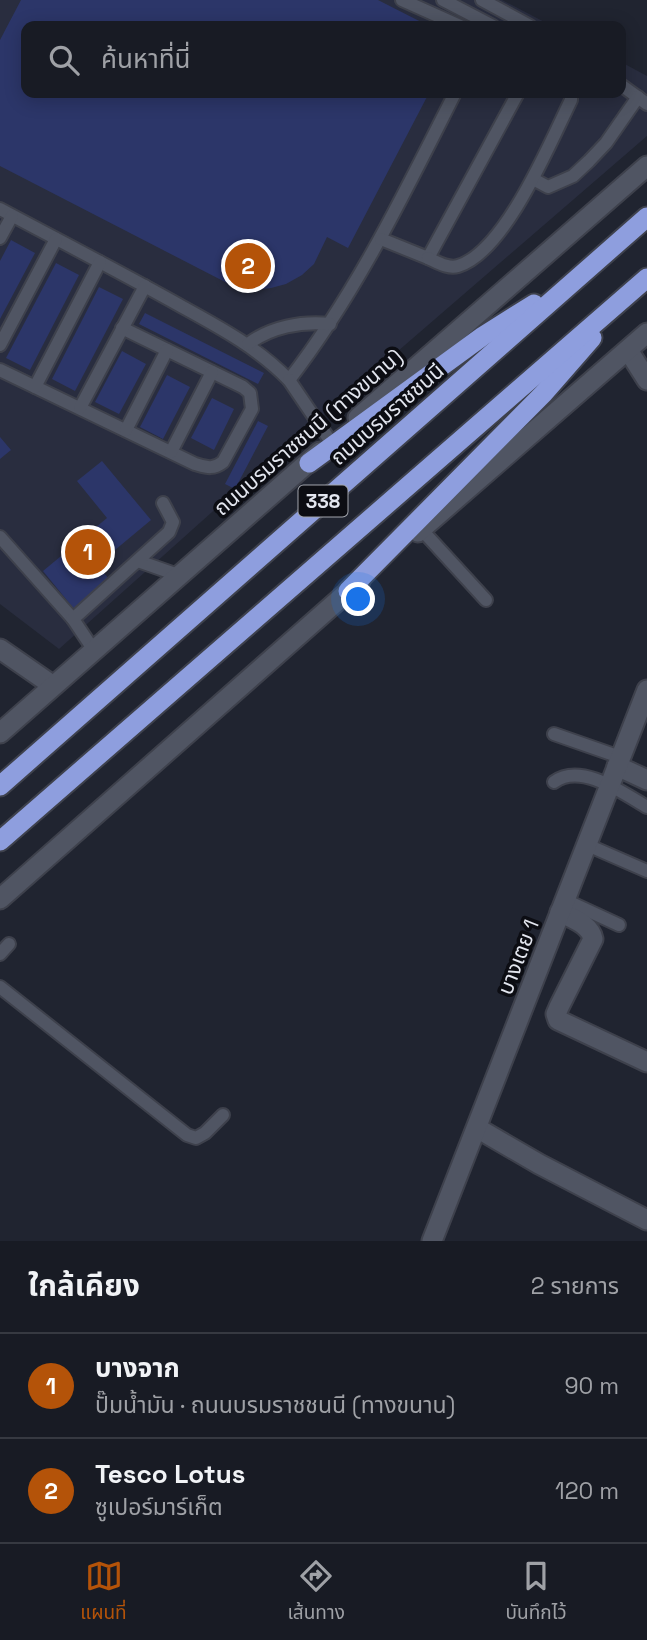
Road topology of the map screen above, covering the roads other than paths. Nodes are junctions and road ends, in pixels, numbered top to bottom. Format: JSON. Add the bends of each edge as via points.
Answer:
{"nodes":[{"id":1,"x":402,"y":0,"type":"edge"},
{"id":2,"x":443,"y":0,"type":"edge"},
{"id":3,"x":482,"y":0,"type":"edge"},
{"id":4,"x":449,"y":21,"type":"edge"},
{"id":5,"x":483,"y":21,"type":"edge"},
{"id":6,"x":521,"y":21,"type":"edge"},
{"id":7,"x":626,"y":89,"type":"edge"},
{"id":8,"x":452,"y":98,"type":"edge"},
{"id":9,"x":515,"y":98,"type":"edge"},
{"id":10,"x":571,"y":98,"type":"edge"},
{"id":11,"x":642,"y":101,"type":"edge"},
{"id":12,"x":647,"y":166,"type":"edge"},
{"id":13,"x":533,"y":179,"type":"junction"},
{"id":14,"x":6,"y":212,"type":"edge"},
{"id":15,"x":647,"y":217,"type":"edge"},
{"id":16,"x":0,"y":238,"type":"edge"},
{"id":17,"x":57,"y":239,"type":"junction"},
{"id":18,"x":381,"y":239,"type":"junction"},
{"id":19,"x":428,"y":258,"type":"junction"},
{"id":20,"x":100,"y":262,"type":"junction"},
{"id":21,"x":586,"y":271,"type":"junction"},
{"id":22,"x":643,"y":282,"type":"edge"},
{"id":23,"x":145,"y":286,"type":"junction"},
{"id":24,"x":330,"y":324,"type":"junction"},
{"id":25,"x":122,"y":328,"type":"junction"},
{"id":26,"x":647,"y":333,"type":"edge"},
{"id":27,"x":248,"y":344,"type":"junction"},
{"id":28,"x":0,"y":345,"type":"edge"},
{"id":29,"x":167,"y":350,"type":"junction"},
{"id":30,"x":628,"y":350,"type":"junction"},
{"id":31,"x":0,"y":370,"type":"edge"},
{"id":32,"x":212,"y":372,"type":"junction"},
{"id":33,"x":289,"y":380,"type":"junction"},
{"id":34,"x":647,"y":380,"type":"edge"},
{"id":35,"x":36,"y":387,"type":"junction"},
{"id":36,"x":80,"y":408,"type":"junction"},
{"id":37,"x":126,"y":430,"type":"junction"},
{"id":38,"x":331,"y":442,"type":"junction"},
{"id":39,"x":171,"y":452,"type":"junction"},
{"id":40,"x":309,"y":463,"type":"junction"},
{"id":41,"x":163,"y":503,"type":"dead end"},
{"id":42,"x":421,"y":529,"type":"junction"},
{"id":43,"x":0,"y":537,"type":"edge"},
{"id":44,"x":138,"y":561,"type":"junction"},
{"id":45,"x":178,"y":575,"type":"junction"},
{"id":46,"x":348,"y":591,"type":"junction"},
{"id":47,"x":486,"y":600,"type":"dead end"},
{"id":48,"x":73,"y":620,"type":"junction"},
{"id":49,"x":0,"y":649,"type":"edge"},
{"id":50,"x":93,"y":649,"type":"junction"},
{"id":51,"x":52,"y":685,"type":"junction"},
{"id":52,"x":647,"y":690,"type":"edge"},
{"id":53,"x":0,"y":733,"type":"edge"},
{"id":54,"x":554,"y":734,"type":"dead end"},
{"id":55,"x":615,"y":769,"type":"junction"},
{"id":56,"x":647,"y":780,"type":"edge"},
{"id":57,"x":554,"y":782,"type":"dead end"},
{"id":58,"x":0,"y":786,"type":"edge"},
{"id":59,"x":647,"y":807,"type":"edge"},
{"id":60,"x":0,"y":841,"type":"edge"},
{"id":61,"x":585,"y":844,"type":"junction"},
{"id":62,"x":647,"y":871,"type":"edge"},
{"id":63,"x":0,"y":899,"type":"edge"},
{"id":64,"x":563,"y":906,"type":"junction"},
{"id":65,"x":619,"y":925,"type":"dead end"},
{"id":66,"x":9,"y":944,"type":"dead end"},
{"id":67,"x":0,"y":954,"type":"edge"},
{"id":68,"x":0,"y":987,"type":"edge"},
{"id":69,"x":647,"y":1062,"type":"edge"},
{"id":70,"x":223,"y":1115,"type":"dead end"},
{"id":71,"x":477,"y":1128,"type":"junction"},
{"id":72,"x":647,"y":1220,"type":"edge"},
{"id":73,"x":432,"y":1241,"type":"edge"}],
"edges":[{"from":1,"to":4,"type":"lane"},
{"from":2,"to":5,"type":"lane"},
{"from":3,"to":6,"type":"lane"},
{"from":7,"to":11,"type":"lane"},
{"from":8,"to":18,"type":"lane"},
{"from":9,"to":19,"type":"lane"},
{"from":10,"to":13,"type":"lane"},
{"from":11,"to":13,"type":"lane","via":[[573,176],[548,187]]},
{"from":12,"to":38,"type":"main road","name":"ถนนบรมราชชนนี (ทางขนาน)","number":"338"},
{"from":13,"to":19,"type":"lane","via":[[497,237],[480,253],[458,267]]},
{"from":14,"to":16,"type":"lane"},
{"from":14,"to":17,"type":"lane"},
{"from":15,"to":21,"type":"highway","name":"ถนนบรมราชชนนี","number":"338"},
{"from":17,"to":20,"type":"lane"},
{"from":17,"to":28,"type":"lane"},
{"from":18,"to":19,"type":"lane"},
{"from":18,"to":24,"type":"lane"},
{"from":20,"to":23,"type":"lane"},
{"from":20,"to":35,"type":"lane"},
{"from":21,"to":40,"type":"highway","via":[[483,336]]},
{"from":21,"to":58,"type":"highway","name":"ถนนบรมราชชนนี","number":"338"},
{"from":22,"to":46,"type":"highway","via":[[544,393]]},
{"from":22,"to":60,"type":"highway","number":"338"},
{"from":23,"to":25,"type":"lane"},
{"from":23,"to":27,"type":"lane"},
{"from":24,"to":27,"type":"lane","via":[[282,328],[261,334]]},
{"from":24,"to":33,"type":"lane"},
{"from":25,"to":29,"type":"lane"},
{"from":25,"to":36,"type":"lane"},
{"from":26,"to":30,"type":"main road"},
{"from":27,"to":33,"type":"lane"},
{"from":29,"to":32,"type":"lane"},
{"from":29,"to":37,"type":"lane"},
{"from":30,"to":34,"type":"main road"},
{"from":30,"to":42,"type":"main road"},
{"from":31,"to":35,"type":"lane"},
{"from":32,"to":39,"type":"lane"},
{"from":32,"to":39,"type":"lane","via":[[250,393],[252,408],[216,468]]},
{"from":33,"to":38,"type":"lane"},
{"from":35,"to":36,"type":"lane"},
{"from":36,"to":37,"type":"lane"},
{"from":37,"to":39,"type":"lane"},
{"from":38,"to":40,"type":"main road","name":"ถนนบรมราชชนนี (ทางขนาน)","number":"338"},
{"from":40,"to":45,"type":"main road","name":"ถนนบรมราชชนนี (ทางขนาน)","number":"338"},
{"from":41,"to":44,"type":"lane","via":[[172,528]]},
{"from":42,"to":46,"type":"main road"},
{"from":42,"to":47,"type":"lane"},
{"from":43,"to":48,"type":"lane"},
{"from":44,"to":45,"type":"lane"},
{"from":44,"to":48,"type":"lane"},
{"from":45,"to":50,"type":"main road","name":"ถนนบรมราชชนนี (ทางขนาน)","number":"338"},
{"from":46,"to":63,"type":"main road"},
{"from":48,"to":50,"type":"lane"},
{"from":49,"to":51,"type":"main road"},
{"from":50,"to":51,"type":"main road","name":"ถนนบรมราชชนนี (ทางขนาน)","number":"338"},
{"from":51,"to":53,"type":"main road","name":"ถนนบรมราชชนนี (ทางขนาน)","number":"338"},
{"from":52,"to":55,"type":"main road","name":"บางเตย 1"},
{"from":54,"to":55,"type":"lane"},
{"from":55,"to":56,"type":"main road"},
{"from":55,"to":57,"type":"lane","via":[[570,775]]},
{"from":55,"to":59,"type":"lane"},
{"from":55,"to":61,"type":"main road","name":"บางเตย 1"},
{"from":61,"to":62,"type":"lane"},
{"from":61,"to":64,"type":"main road","name":"บางเตย 1"},
{"from":64,"to":65,"type":"lane"},
{"from":64,"to":69,"type":"main road","via":[[586,926],[593,939],[559,1007],[558,1020]]},
{"from":64,"to":71,"type":"main road","name":"บางเตย 1"},
{"from":66,"to":67,"type":"lane"},
{"from":68,"to":70,"type":"lane","via":[[187,1135],[196,1138],[205,1133]]},
{"from":71,"to":72,"type":"main road"},
{"from":71,"to":73,"type":"main road","name":"บางเตย 1"}]}
